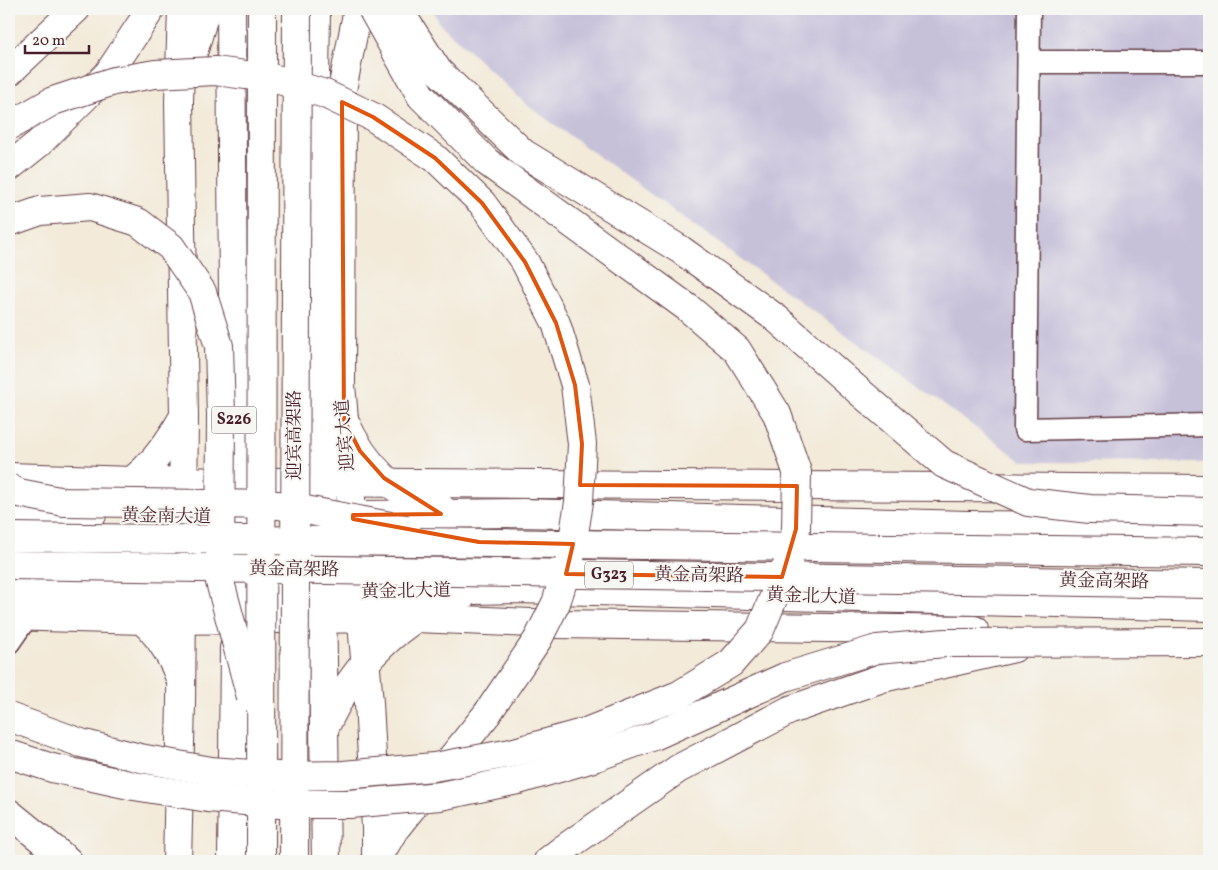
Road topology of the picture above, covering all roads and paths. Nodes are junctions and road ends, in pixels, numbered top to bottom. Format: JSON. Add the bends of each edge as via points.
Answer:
{"nodes":[{"id":1,"x":76,"y":9,"type":"edge"},
{"id":2,"x":151,"y":9,"type":"edge"},
{"id":3,"x":182,"y":9,"type":"edge"},
{"id":4,"x":206,"y":9,"type":"edge"},
{"id":5,"x":231,"y":9,"type":"edge"},
{"id":6,"x":262,"y":9,"type":"edge"},
{"id":7,"x":297,"y":9,"type":"edge"},
{"id":8,"x":316,"y":9,"type":"edge"},
{"id":9,"x":358,"y":9,"type":"edge"},
{"id":10,"x":372,"y":9,"type":"edge"},
{"id":11,"x":398,"y":9,"type":"edge"},
{"id":12,"x":1029,"y":9,"type":"edge"},
{"id":13,"x":1029,"y":62,"type":"junction"},
{"id":14,"x":1209,"y":62,"type":"edge"},
{"id":15,"x":9,"y":72,"type":"edge"},
{"id":16,"x":179,"y":101,"type":"junction"},
{"id":17,"x":9,"y":126,"type":"edge"},
{"id":18,"x":9,"y":167,"type":"edge"},
{"id":19,"x":9,"y":222,"type":"edge"},
{"id":20,"x":184,"y":416,"type":"junction"},
{"id":21,"x":344,"y":420,"type":"junction"},
{"id":22,"x":1209,"y":425,"type":"edge"},
{"id":23,"x":9,"y":477,"type":"edge"},
{"id":24,"x":133,"y":481,"type":"junction"},
{"id":25,"x":183,"y":481,"type":"junction"},
{"id":26,"x":234,"y":482,"type":"junction"},
{"id":27,"x":337,"y":483,"type":"junction"},
{"id":28,"x":390,"y":483,"type":"junction"},
{"id":29,"x":9,"y":488,"type":"edge"},
{"id":30,"x":1209,"y":489,"type":"edge"},
{"id":31,"x":1209,"y":512,"type":"edge"},
{"id":32,"x":9,"y":513,"type":"edge"},
{"id":33,"x":70,"y":514,"type":"junction"},
{"id":34,"x":470,"y":514,"type":"junction"},
{"id":35,"x":353,"y":515,"type":"junction"},
{"id":36,"x":324,"y":516,"type":"junction"},
{"id":37,"x":182,"y":517,"type":"junction"},
{"id":38,"x":235,"y":518,"type":"junction"},
{"id":39,"x":1209,"y":527,"type":"edge"},
{"id":40,"x":9,"y":538,"type":"edge"},
{"id":41,"x":479,"y":542,"type":"junction"},
{"id":42,"x":1209,"y":552,"type":"edge"},
{"id":43,"x":9,"y":565,"type":"edge"},
{"id":44,"x":1209,"y":584,"type":"edge"},
{"id":45,"x":9,"y":589,"type":"edge"},
{"id":46,"x":478,"y":590,"type":"junction"},
{"id":47,"x":45,"y":591,"type":"junction"},
{"id":48,"x":94,"y":592,"type":"junction"},
{"id":49,"x":322,"y":606,"type":"junction"},
{"id":50,"x":361,"y":606,"type":"junction"},
{"id":51,"x":182,"y":607,"type":"junction"},
{"id":52,"x":1209,"y":607,"type":"edge"},
{"id":53,"x":235,"y":608,"type":"junction"},
{"id":54,"x":18,"y":617,"type":"edge"},
{"id":55,"x":415,"y":618,"type":"junction"},
{"id":56,"x":143,"y":620,"type":"junction"},
{"id":57,"x":1209,"y":634,"type":"edge"},
{"id":58,"x":9,"y":642,"type":"edge"},
{"id":59,"x":1209,"y":642,"type":"edge"},
{"id":60,"x":1038,"y":643,"type":"junction"},
{"id":61,"x":366,"y":661,"type":"junction"},
{"id":62,"x":181,"y":681,"type":"junction"},
{"id":63,"x":9,"y":717,"type":"edge"},
{"id":64,"x":324,"y":729,"type":"junction"},
{"id":65,"x":261,"y":733,"type":"junction"},
{"id":66,"x":9,"y":754,"type":"edge"},
{"id":67,"x":9,"y":813,"type":"edge"},
{"id":68,"x":176,"y":856,"type":"edge"},
{"id":69,"x":68,"y":861,"type":"edge"},
{"id":70,"x":232,"y":861,"type":"edge"},
{"id":71,"x":261,"y":861,"type":"edge"},
{"id":72,"x":294,"y":861,"type":"edge"},
{"id":73,"x":326,"y":861,"type":"edge"},
{"id":74,"x":376,"y":861,"type":"edge"},
{"id":75,"x":548,"y":861,"type":"edge"}],
"edges":[{"from":1,"to":15,"type":"main road"},
{"from":2,"to":18,"type":"main road","bridge":true,"via":[[108,74],[39,143]]},
{"from":3,"to":16,"type":"main road"},
{"from":4,"to":16,"type":"main road"},
{"from":5,"to":26,"type":"main road","number":"S226"},
{"from":6,"to":65,"type":"main road","name":"迎宾高架路","bridge":true},
{"from":7,"to":72,"type":"main road","name":"迎宾高架路","bridge":true},
{"from":8,"to":27,"type":"main road","name":"迎宾大道","via":[[316,92]]},
{"from":9,"to":21,"type":"main road","name":"迎宾大道","via":[[342,90]]},
{"from":10,"to":63,"type":"main road","bridge":true,"via":[[421,96],[487,162],[688,308],[737,350],[778,414],[797,472],[796,529],[788,563],[760,630],[731,663],[679,695],[586,732],[511,753],[434,767],[343,775],[278,776],[211,771],[81,743]]},
{"from":11,"to":31,"type":"main road","bridge":true,"via":[[438,71],[524,153],[681,250],[778,319],[944,464],[1028,502],[1090,509]]},
{"from":12,"to":13,"type":"street"},
{"from":13,"to":14,"type":"street"},
{"from":13,"to":22,"type":"street","via":[[1025,429]]},
{"from":16,"to":20,"type":"main road"},
{"from":17,"to":74,"type":"main road","bridge":true,"via":[[53,101],[114,81],[155,74],[224,72],[276,79],[324,94],[373,117],[435,158],[482,203],[524,262],[556,323],[575,385],[582,444],[579,502],[570,559],[556,603],[538,639],[487,714],[394,830]]},
{"from":19,"to":65,"type":"main road","bridge":true,"via":[[40,211],[90,207],[138,222],[171,247],[202,292],[219,346],[220,582]]},
{"from":20,"to":24,"type":"main road","via":[[162,452]]},
{"from":20,"to":25,"type":"main road"},
{"from":21,"to":27,"type":"main road","name":"迎宾大道"},
{"from":21,"to":28,"type":"main road","via":[[370,465]]},
{"from":23,"to":24,"type":"main road"},
{"from":24,"to":25,"type":"main road"},
{"from":24,"to":33,"type":"main road","via":[[112,496]]},
{"from":25,"to":26,"type":"main road"},
{"from":25,"to":37,"type":"main road"},
{"from":26,"to":27,"type":"main road"},
{"from":26,"to":38,"type":"main road","number":"S226"},
{"from":27,"to":28,"type":"main road"},
{"from":27,"to":35,"type":"main road","name":"迎宾大道"},
{"from":27,"to":36,"type":"main road","name":"迎宾大道"},
{"from":28,"to":30,"type":"main road"},
{"from":28,"to":34,"type":"main road","via":[[415,500],[433,507]]},
{"from":29,"to":41,"type":"main road","bridge":true,"via":[[64,502],[279,505]]},
{"from":32,"to":33,"type":"main road","name":"黄金南大道"},
{"from":33,"to":37,"type":"main road","name":"黄金南大道"},
{"from":34,"to":35,"type":"main road"},
{"from":34,"to":39,"type":"main road"},
{"from":35,"to":36,"type":"main road"},
{"from":35,"to":50,"type":"main road","name":"迎宾大道"},
{"from":36,"to":38,"type":"main road","name":"黄金南大道"},
{"from":36,"to":49,"type":"main road","name":"迎宾大道"},
{"from":37,"to":38,"type":"main road","name":"黄金南大道"},
{"from":37,"to":51,"type":"main road"},
{"from":38,"to":53,"type":"main road","number":"S226"},
{"from":40,"to":41,"type":"main road","name":"黄金高架路","number":"G323","bridge":true},
{"from":41,"to":42,"type":"main road","name":"黄金高架路","number":"G323","bridge":true},
{"from":43,"to":44,"type":"main road","name":"黄金高架路","number":"G323","bridge":true},
{"from":45,"to":47,"type":"main road"},
{"from":46,"to":50,"type":"main road","name":"黄金北大道"},
{"from":46,"to":52,"type":"main road","name":"黄金北大道"},
{"from":46,"to":55,"type":"main road"},
{"from":47,"to":48,"type":"main road"},
{"from":47,"to":54,"type":"street"},
{"from":48,"to":51,"type":"main road"},
{"from":48,"to":56,"type":"main road","via":[[127,607]]},
{"from":49,"to":50,"type":"main road","name":"黄金北大道"},
{"from":49,"to":53,"type":"main road"},
{"from":49,"to":64,"type":"main road","name":"迎宾大道"},
{"from":50,"to":55,"type":"main road"},
{"from":50,"to":61,"type":"main road","name":"迎宾大道"},
{"from":51,"to":53,"type":"main road"},
{"from":51,"to":56,"type":"main road"},
{"from":51,"to":62,"type":"main road"},
{"from":53,"to":70,"type":"main road","number":"S226"},
{"from":54,"to":56,"type":"main road"},
{"from":54,"to":58,"type":"street"},
{"from":55,"to":57,"type":"main road","via":[[554,624]]},
{"from":55,"to":61,"type":"main road","via":[[379,646]]},
{"from":56,"to":62,"type":"main road","via":[[165,646]]},
{"from":59,"to":60,"type":"main road","bridge":true},
{"from":60,"to":66,"type":"main road","bridge":true,"via":[[945,643],[877,649],[785,677],[654,736],[596,756],[518,780],[440,796],[349,804],[280,804],[208,798],[52,768]]},
{"from":60,"to":75,"type":"main road","bridge":true,"via":[[882,678],[790,710],[678,769]]},
{"from":61,"to":64,"type":"main road","via":[[334,706]]},
{"from":61,"to":74,"type":"main road","name":"迎宾大道"},
{"from":62,"to":68,"type":"main road"},
{"from":64,"to":73,"type":"main road","name":"迎宾大道"},
{"from":65,"to":71,"type":"main road","name":"迎宾高架路","bridge":true},
{"from":67,"to":69,"type":"main road"}]}
